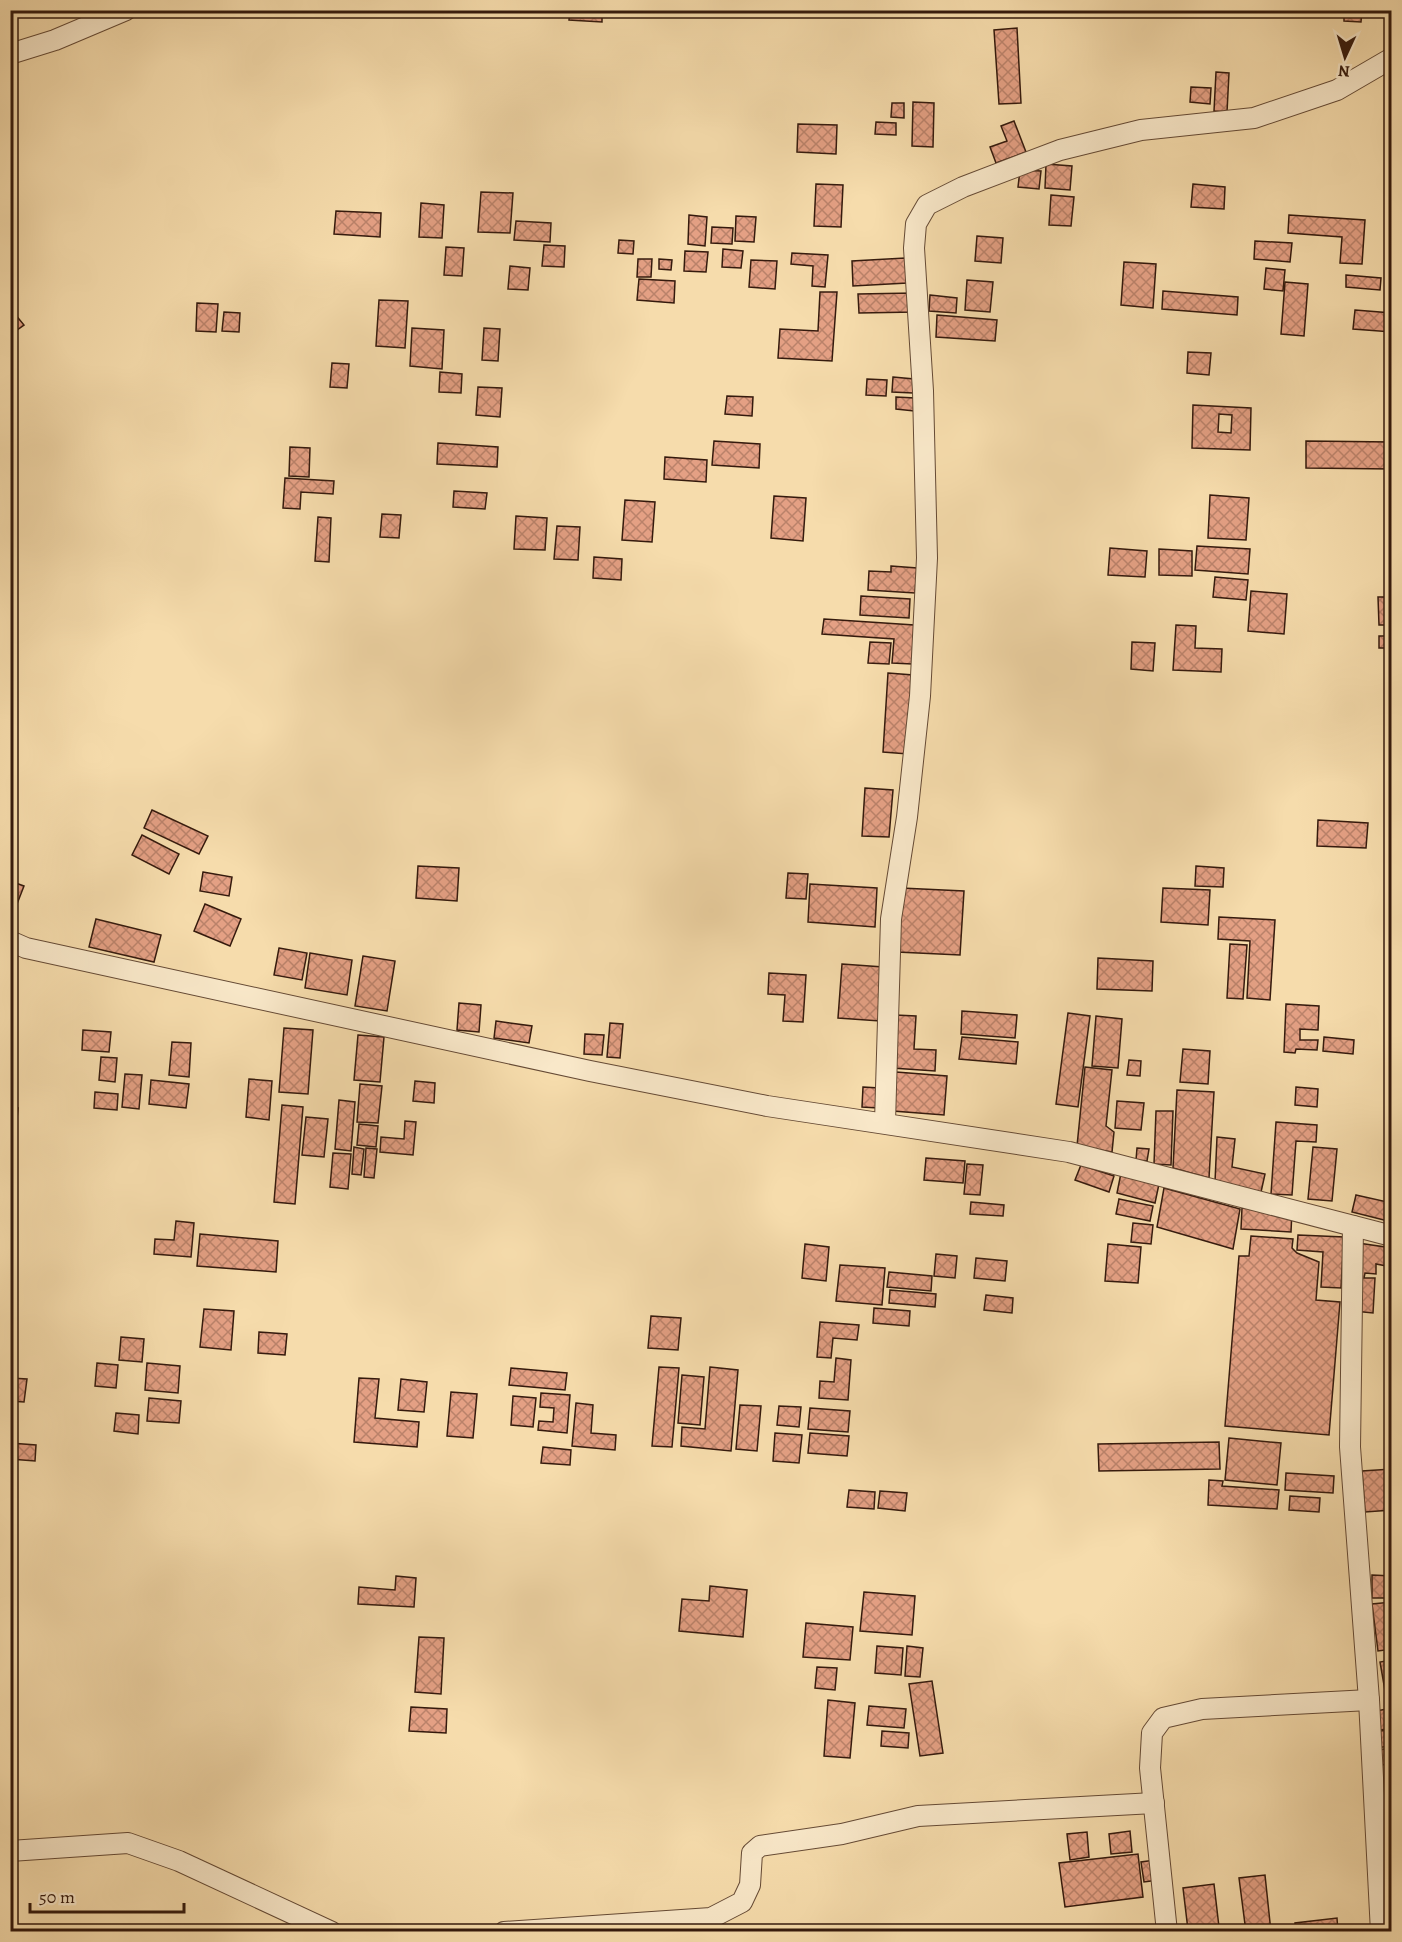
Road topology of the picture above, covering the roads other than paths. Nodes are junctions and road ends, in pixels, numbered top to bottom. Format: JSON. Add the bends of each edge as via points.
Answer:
{"nodes":[{"id":1,"x":126,"y":10,"type":"edge"},
{"id":2,"x":10,"y":54,"type":"edge"},
{"id":3,"x":1392,"y":58,"type":"edge"},
{"id":4,"x":10,"y":941,"type":"edge"},
{"id":5,"x":885,"y":1122,"type":"junction"},
{"id":6,"x":1353,"y":1226,"type":"junction"},
{"id":7,"x":1392,"y":1236,"type":"edge"},
{"id":8,"x":1369,"y":1700,"type":"junction"},
{"id":9,"x":1154,"y":1803,"type":"junction"},
{"id":10,"x":10,"y":1851,"type":"edge"},
{"id":11,"x":1384,"y":1860,"type":"edge"},
{"id":12,"x":332,"y":1932,"type":"edge"},
{"id":13,"x":504,"y":1932,"type":"edge"},
{"id":14,"x":1167,"y":1932,"type":"edge"},
{"id":15,"x":1381,"y":1932,"type":"edge"}],
"edges":[{"from":1,"to":2,"type":"street"},
{"from":3,"to":5,"type":"street","via":[[1337,90],[1254,118],[1141,130],[1060,150],[927,205],[916,224],[927,558],[919,707],[891,919]]},
{"from":4,"to":5,"type":"street","via":[[26,948],[590,1071],[767,1106]]},
{"from":5,"to":6,"type":"street","via":[[1069,1152]]},
{"from":6,"to":7,"type":"street"},
{"from":6,"to":8,"type":"street","via":[[1350,1447]]},
{"from":8,"to":9,"type":"street","via":[[1202,1709],[1163,1718],[1152,1733]]},
{"from":8,"to":11,"type":"street"},
{"from":9,"to":13,"type":"street","via":[[918,1816],[842,1834],[760,1846],[752,1853],[750,1885],[742,1902],[711,1918]]},
{"from":9,"to":14,"type":"street"},
{"from":10,"to":12,"type":"street","via":[[128,1843],[179,1861]]},
{"from":11,"to":15,"type":"street"}]}
